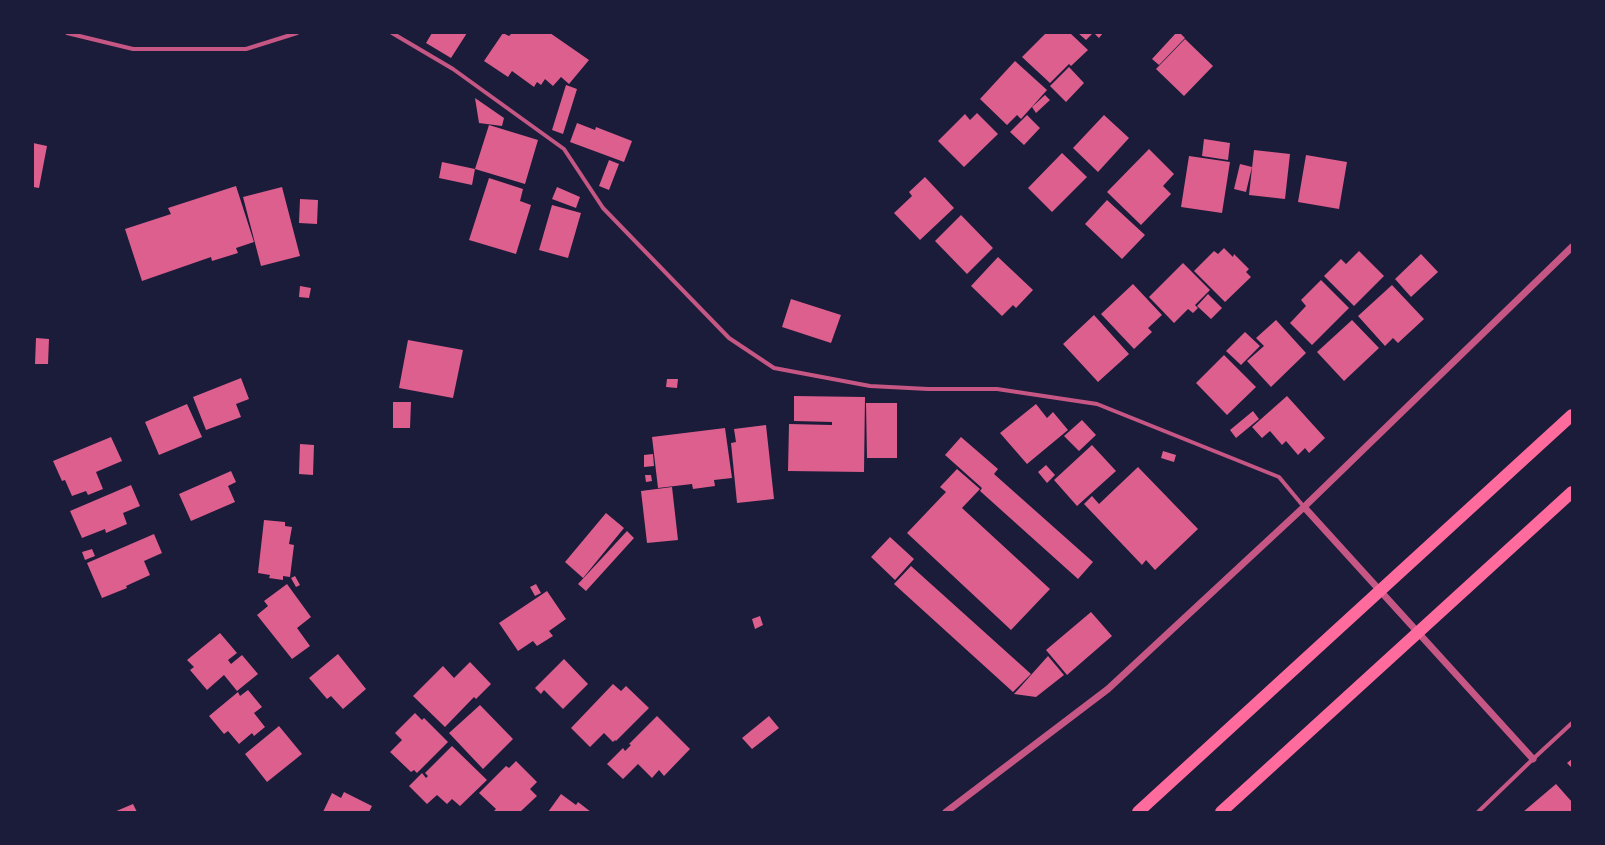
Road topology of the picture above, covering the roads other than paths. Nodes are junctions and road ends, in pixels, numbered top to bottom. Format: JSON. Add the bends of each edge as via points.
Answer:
{"nodes":[{"id":1,"x":67,"y":33,"type":"edge"},
{"id":2,"x":297,"y":33,"type":"edge"},
{"id":3,"x":392,"y":33,"type":"edge"},
{"id":4,"x":1572,"y":247,"type":"edge"},
{"id":5,"x":1572,"y":415,"type":"edge"},
{"id":6,"x":1572,"y":492,"type":"edge"},
{"id":7,"x":1304,"y":507,"type":"junction"},
{"id":8,"x":1572,"y":723,"type":"edge"},
{"id":9,"x":1533,"y":758,"type":"junction"},
{"id":10,"x":946,"y":812,"type":"edge"},
{"id":11,"x":1138,"y":812,"type":"edge"},
{"id":12,"x":1221,"y":812,"type":"edge"},
{"id":13,"x":1478,"y":812,"type":"edge"}],
"edges":[{"from":1,"to":2,"type":"street","via":[[133,49],[246,49]]},
{"from":3,"to":7,"type":"street","via":[[453,69],[564,150],[603,208],[730,338],[774,368],[870,386],[997,389],[1097,404],[1279,477]]},
{"from":4,"to":7,"type":"street"},
{"from":5,"to":11,"type":"highway"},
{"from":6,"to":12,"type":"highway"},
{"from":7,"to":9,"type":"street"},
{"from":7,"to":10,"type":"street","via":[[1108,689]]},
{"from":8,"to":9,"type":"street"},
{"from":9,"to":13,"type":"street"}]}
